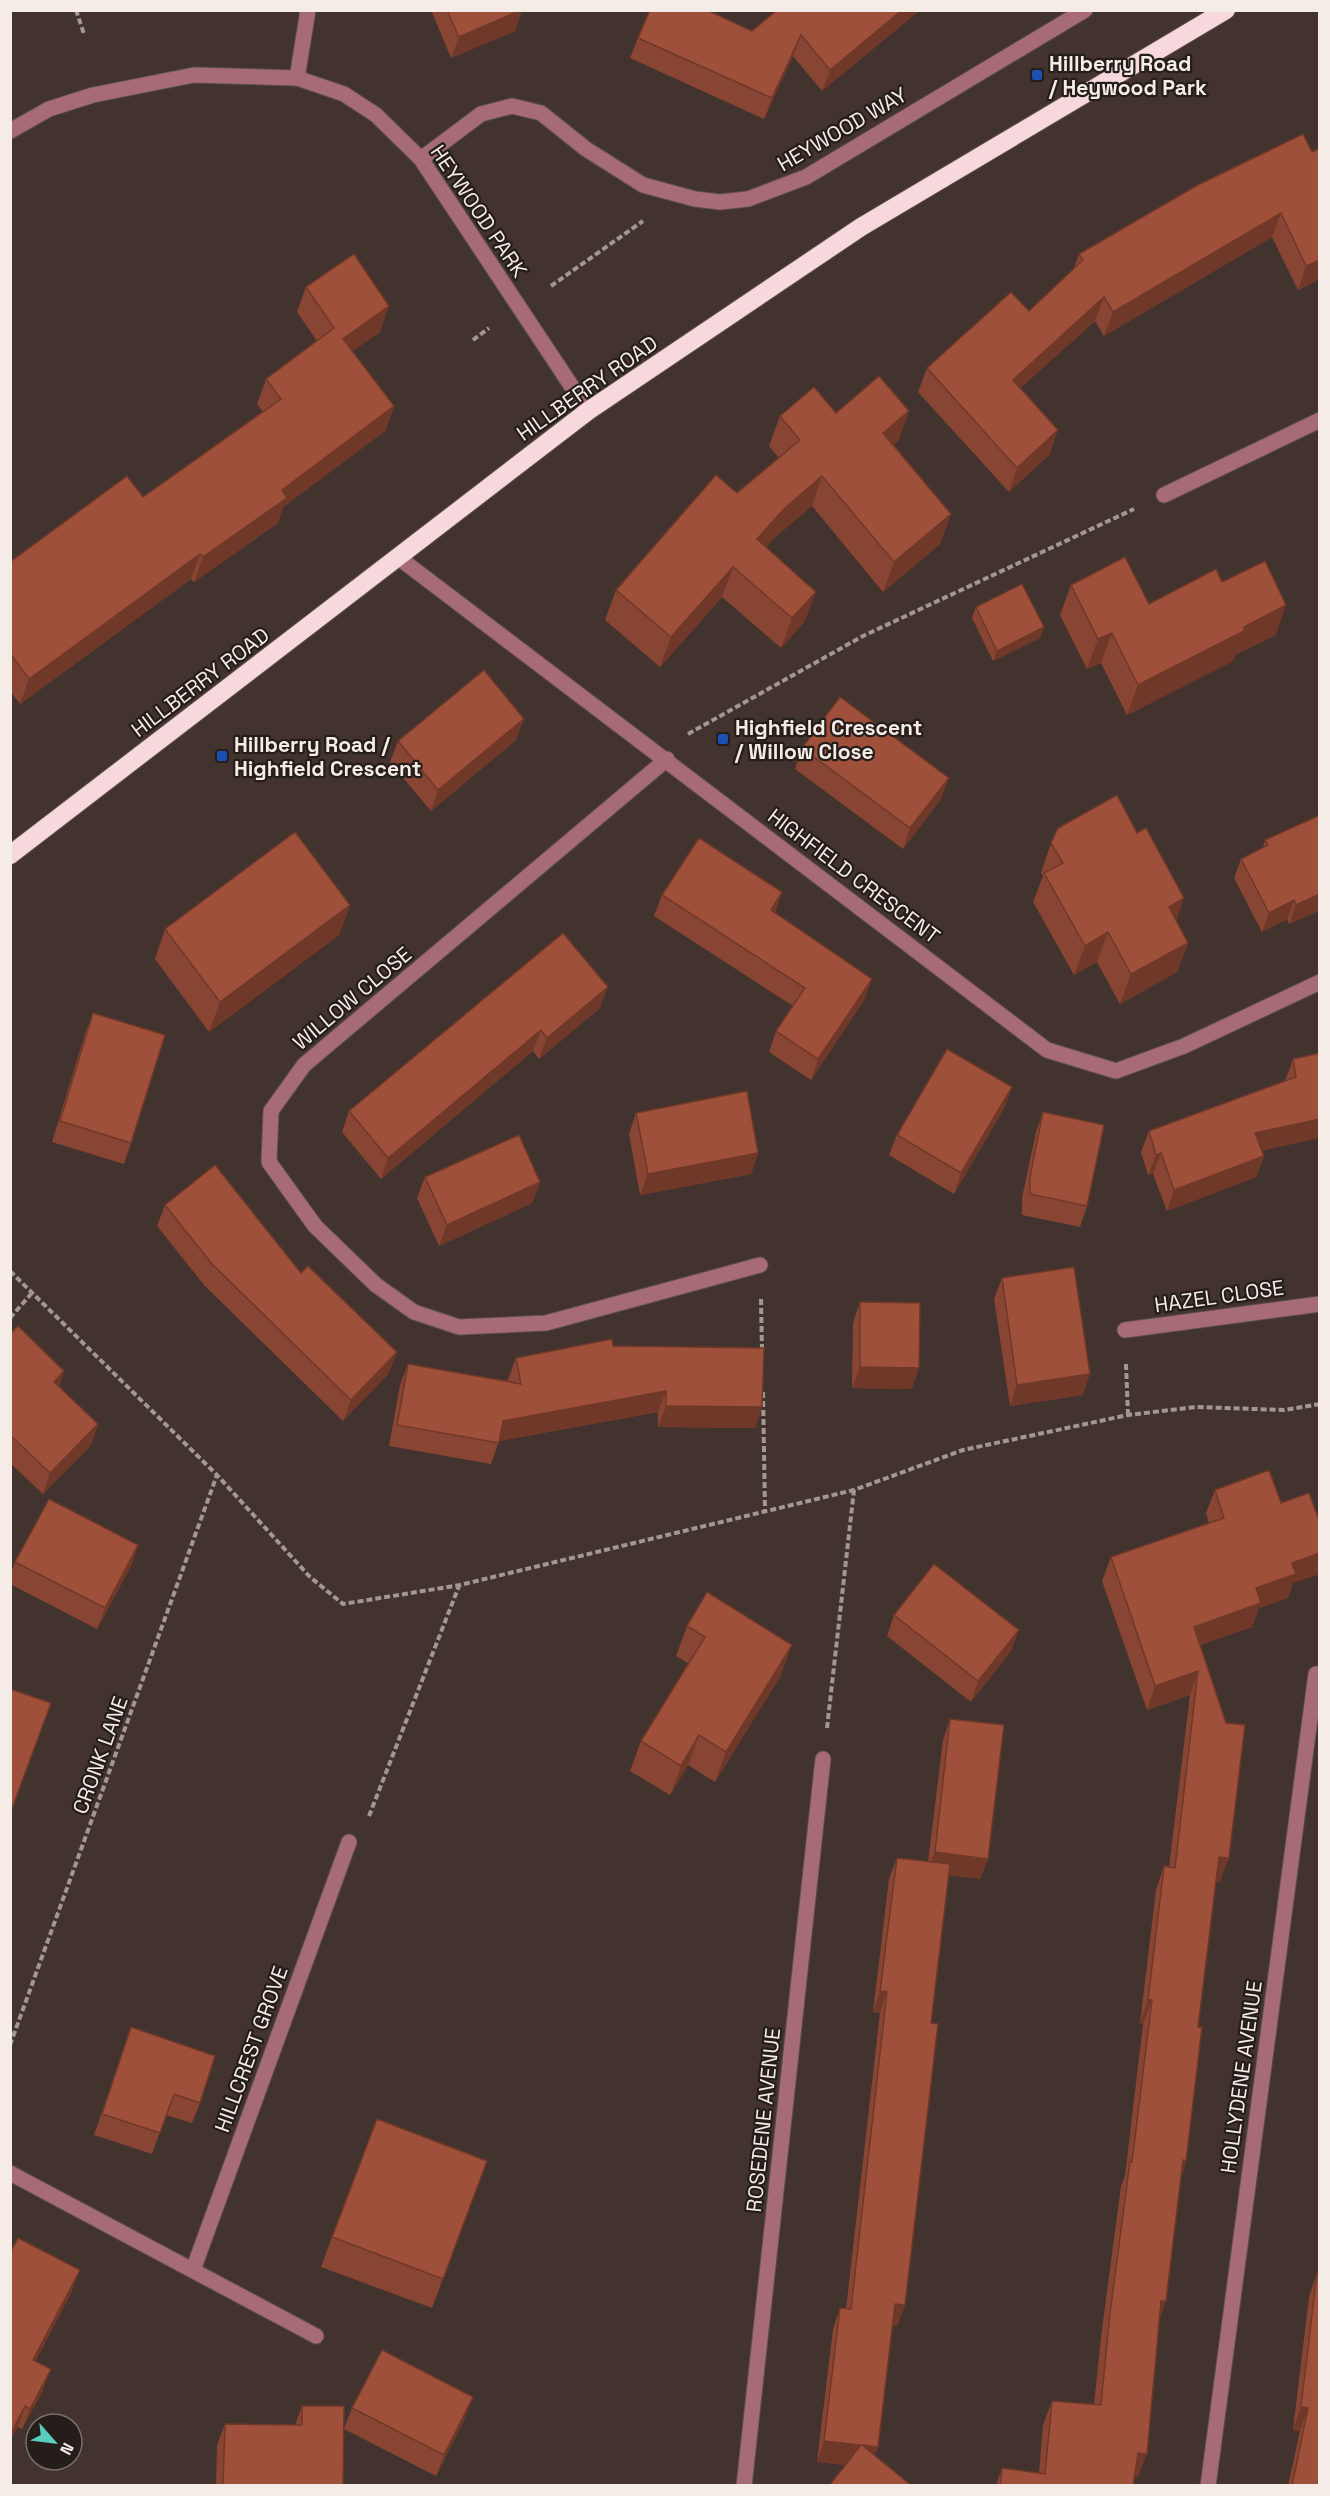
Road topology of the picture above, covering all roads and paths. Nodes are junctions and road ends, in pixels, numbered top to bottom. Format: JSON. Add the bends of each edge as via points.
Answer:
{"nodes":[{"id":1,"x":76,"y":10,"type":"edge"},
{"id":2,"x":308,"y":10,"type":"edge"},
{"id":3,"x":1086,"y":10,"type":"edge"},
{"id":4,"x":1226,"y":10,"type":"edge"},
{"id":5,"x":84,"y":34,"type":"dead end"},
{"id":6,"x":297,"y":78,"type":"junction"},
{"id":7,"x":10,"y":132,"type":"edge"},
{"id":8,"x":421,"y":159,"type":"junction"},
{"id":9,"x":677,"y":195,"type":"junction"},
{"id":10,"x":551,"y":286,"type":"dead end"},
{"id":11,"x":489,"y":328,"type":"dead end"},
{"id":12,"x":473,"y":340,"type":"dead end"},
{"id":13,"x":588,"y":411,"type":"junction"},
{"id":14,"x":1320,"y":420,"type":"edge"},
{"id":15,"x":1164,"y":495,"type":"joint"},
{"id":16,"x":399,"y":558,"type":"junction"},
{"id":17,"x":662,"y":756,"type":"junction"},
{"id":18,"x":10,"y":855,"type":"edge"},
{"id":19,"x":1320,"y":982,"type":"edge"},
{"id":20,"x":760,"y":1265,"type":"joint"},
{"id":21,"x":10,"y":1271,"type":"edge"},
{"id":22,"x":31,"y":1293,"type":"junction"},
{"id":23,"x":1320,"y":1304,"type":"edge"},
{"id":24,"x":10,"y":1318,"type":"edge"},
{"id":25,"x":1125,"y":1330,"type":"joint"},
{"id":26,"x":762,"y":1358,"type":"edge"},
{"id":27,"x":762,"y":1382,"type":"edge"},
{"id":28,"x":1320,"y":1404,"type":"edge"},
{"id":29,"x":1128,"y":1415,"type":"junction"},
{"id":30,"x":217,"y":1475,"type":"junction"},
{"id":31,"x":854,"y":1490,"type":"junction"},
{"id":32,"x":765,"y":1510,"type":"junction"},
{"id":33,"x":460,"y":1585,"type":"junction"},
{"id":34,"x":1316,"y":1674,"type":"dead end"},
{"id":35,"x":823,"y":1759,"type":"joint"},
{"id":36,"x":348,"y":1842,"type":"joint"},
{"id":37,"x":10,"y":2046,"type":"edge"},
{"id":38,"x":10,"y":2173,"type":"edge"},
{"id":39,"x":193,"y":2270,"type":"junction"},
{"id":40,"x":316,"y":2336,"type":"dead end"},
{"id":41,"x":744,"y":2486,"type":"edge"},
{"id":42,"x":1208,"y":2486,"type":"edge"}],
"edges":[{"from":1,"to":5,"type":"path"},
{"from":2,"to":6,"type":"street"},
{"from":3,"to":9,"type":"street","name":"HEYWOOD WAY","via":[[806,177],[748,199],[720,202]]},
{"from":4,"to":13,"type":"highway","name":"HILLBERRY ROAD","via":[[861,226]]},
{"from":6,"to":7,"type":"street","name":"HEYWOOD PARK","via":[[194,75],[93,95],[49,109]]},
{"from":6,"to":8,"type":"street","name":"HEYWOOD PARK","via":[[344,94],[376,115]]},
{"from":8,"to":9,"type":"street","name":"HEYWOOD WAY","via":[[481,114],[512,106],[541,113],[615,169],[643,185]]},
{"from":8,"to":13,"type":"street","name":"HEYWOOD PARK"},
{"from":9,"to":10,"type":"path"},
{"from":11,"to":12,"type":"path"},
{"from":13,"to":16,"type":"highway","name":"HILLBERRY ROAD"},
{"from":14,"to":15,"type":"street"},
{"from":15,"to":17,"type":"path","via":[[863,636]]},
{"from":16,"to":17,"type":"street","name":"HIGHFIELD CRESCENT"},
{"from":16,"to":18,"type":"highway","name":"HILLBERRY ROAD"},
{"from":17,"to":19,"type":"street","name":"HIGHFIELD CRESCENT","via":[[1047,1050],[1116,1071],[1184,1046]]},
{"from":17,"to":20,"type":"street","name":"WILLOW CLOSE","via":[[304,1065],[271,1111],[269,1162],[315,1226],[376,1285],[414,1312],[459,1328],[546,1323]]},
{"from":20,"to":26,"type":"path"},
{"from":21,"to":22,"type":"path"},
{"from":22,"to":24,"type":"path"},
{"from":22,"to":30,"type":"path"},
{"from":23,"to":25,"type":"street","name":"HAZEL CLOSE"},
{"from":25,"to":29,"type":"path"},
{"from":27,"to":32,"type":"path"},
{"from":28,"to":29,"type":"path","via":[[1284,1410],[1196,1407]]},
{"from":29,"to":31,"type":"path","via":[[963,1450]]},
{"from":30,"to":33,"type":"path","via":[[310,1577],[343,1604]]},
{"from":30,"to":37,"type":"path","name":"CRONK LANE"},
{"from":31,"to":32,"type":"path"},
{"from":31,"to":35,"type":"path"},
{"from":32,"to":33,"type":"path"},
{"from":33,"to":36,"type":"path","via":[[368,1820]]},
{"from":34,"to":42,"type":"street","name":"HOLLYDENE AVENUE"},
{"from":35,"to":41,"type":"street","name":"ROSEDENE AVENUE"},
{"from":36,"to":39,"type":"street","name":"HILLCREST GROVE"},
{"from":38,"to":39,"type":"street"},
{"from":39,"to":40,"type":"street"}]}
